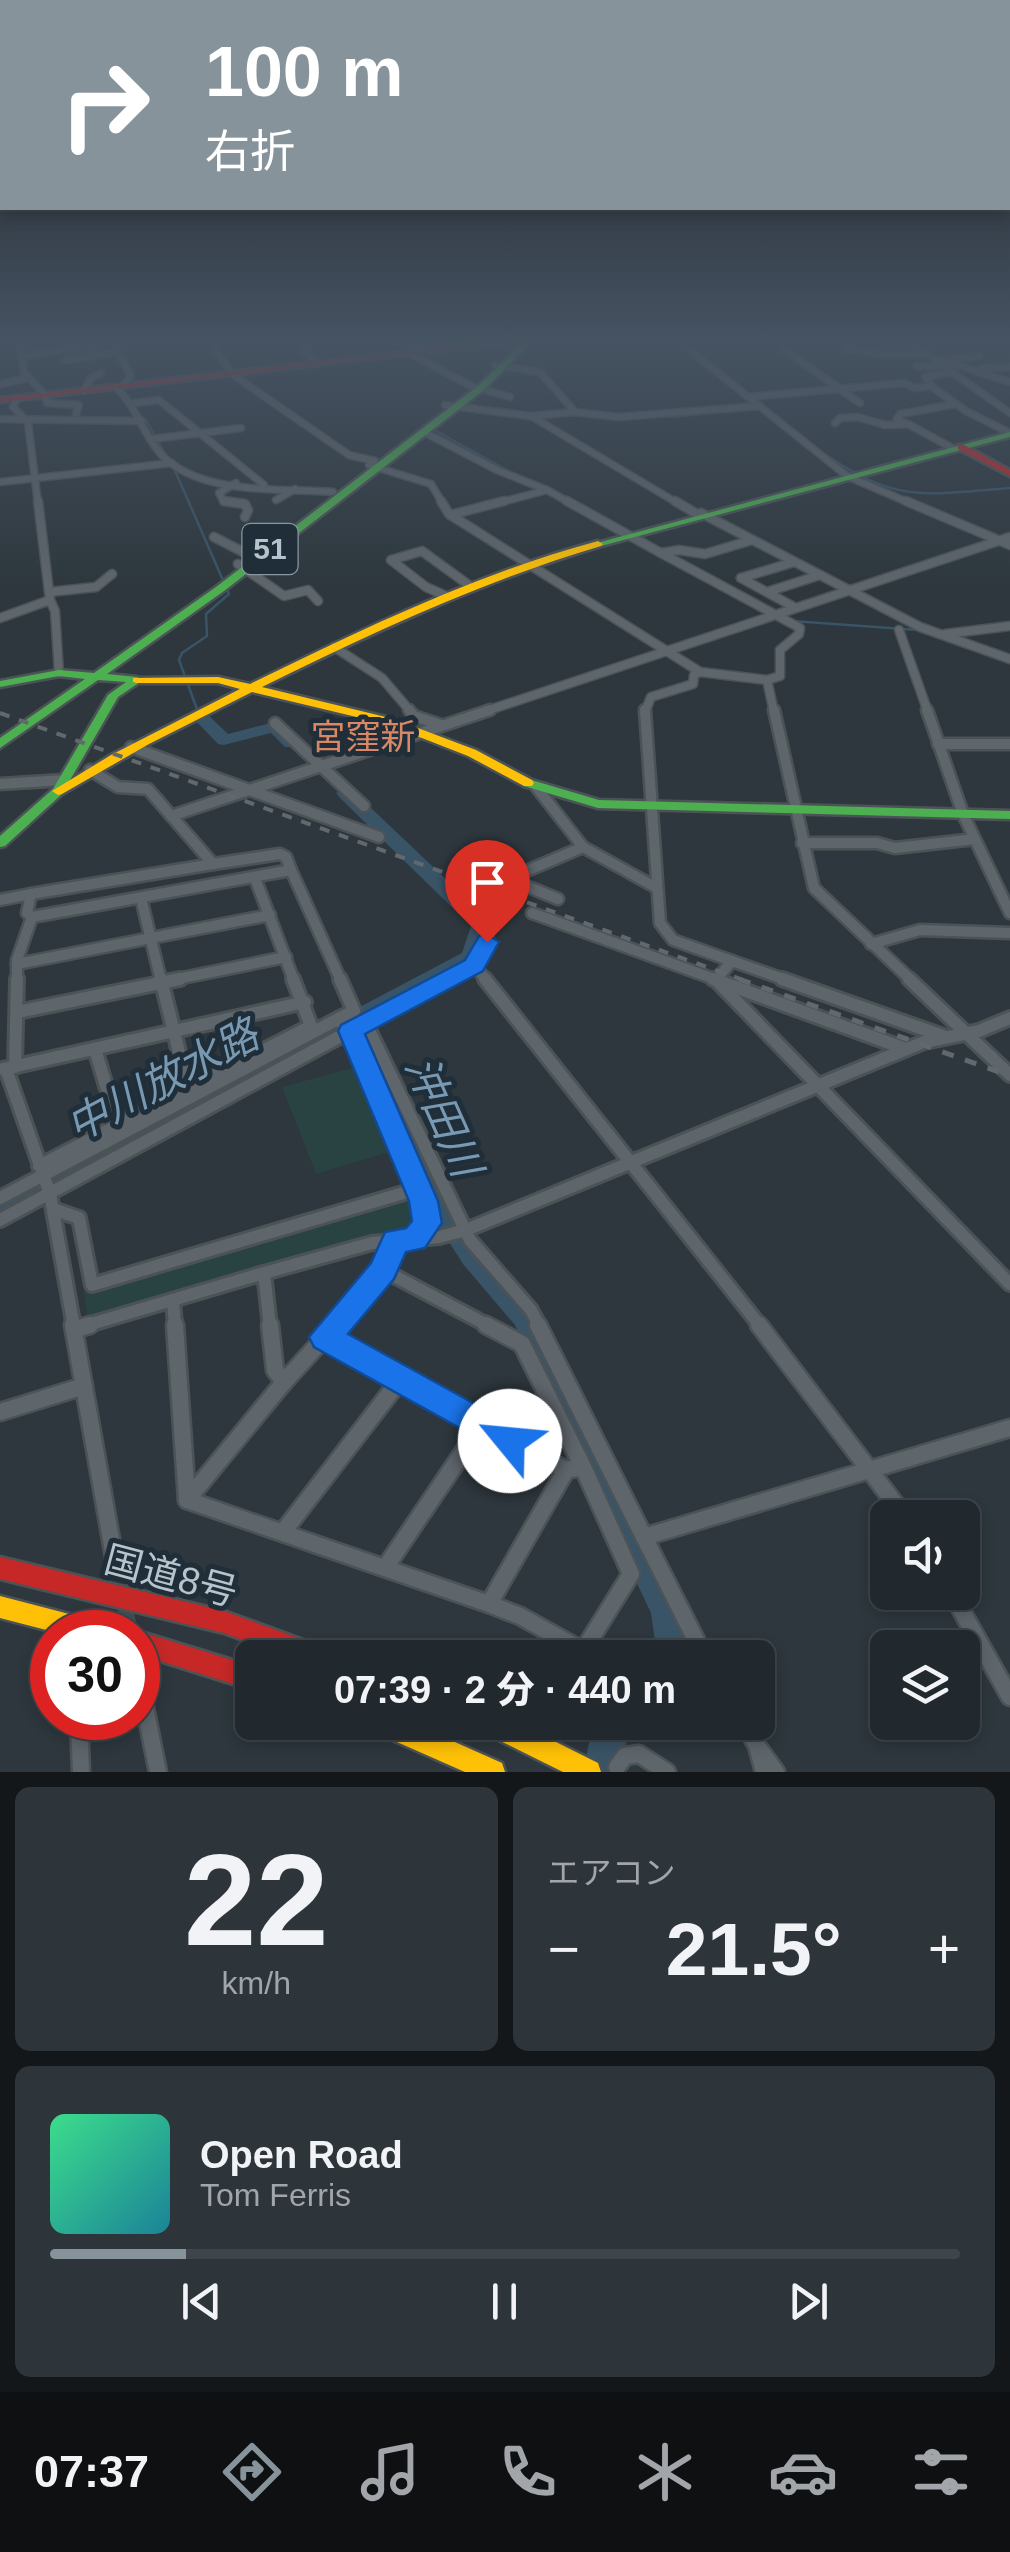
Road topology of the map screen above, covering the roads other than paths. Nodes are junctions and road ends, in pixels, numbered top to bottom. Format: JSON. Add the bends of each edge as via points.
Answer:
{"nodes":[{"id":1,"x":25,"y":423,"type":"edge"},
{"id":2,"x":143,"y":423,"type":"edge"},
{"id":3,"x":188,"y":423,"type":"edge"},
{"id":4,"x":302,"y":423,"type":"edge"},
{"id":5,"x":428,"y":423,"type":"edge"},
{"id":6,"x":433,"y":423,"type":"edge"},
{"id":7,"x":542,"y":423,"type":"edge"},
{"id":8,"x":781,"y":423,"type":"edge"},
{"id":9,"x":876,"y":423,"type":"edge"},
{"id":10,"x":906,"y":424,"type":"joint"},
{"id":11,"x":241,"y":428,"type":"dead end"},
{"id":12,"x":424,"y":432,"type":"junction"},
{"id":13,"x":201,"y":433,"type":"junction"},
{"id":14,"x":1010,"y":433,"type":"edge"},
{"id":15,"x":152,"y":439,"type":"junction"},
{"id":16,"x":957,"y":448,"type":"junction"},
{"id":17,"x":172,"y":463,"type":"junction"},
{"id":18,"x":374,"y":464,"type":"junction"},
{"id":19,"x":1010,"y":472,"type":"edge"},
{"id":20,"x":847,"y":476,"type":"junction"},
{"id":21,"x":35,"y":479,"type":"junction"},
{"id":22,"x":0,"y":482,"type":"edge"},
{"id":23,"x":237,"y":482,"type":"junction"},
{"id":24,"x":265,"y":486,"type":"junction"},
{"id":25,"x":296,"y":488,"type":"junction"},
{"id":26,"x":547,"y":490,"type":"junction"},
{"id":27,"x":35,"y":492,"type":"junction"},
{"id":28,"x":333,"y":492,"type":"junction"},
{"id":29,"x":503,"y":492,"type":"dead end"},
{"id":30,"x":20,"y":493,"type":"dead end"},
{"id":31,"x":515,"y":499,"type":"junction"},
{"id":32,"x":276,"y":500,"type":"dead end"},
{"id":33,"x":699,"y":514,"type":"junction"},
{"id":34,"x":450,"y":515,"type":"junction"},
{"id":35,"x":245,"y":517,"type":"dead end"},
{"id":36,"x":625,"y":534,"type":"junction"},
{"id":37,"x":214,"y":538,"type":"dead end"},
{"id":38,"x":1010,"y":538,"type":"edge"},
{"id":39,"x":752,"y":540,"type":"junction"},
{"id":40,"x":998,"y":540,"type":"junction"},
{"id":41,"x":1010,"y":545,"type":"edge"},
{"id":42,"x":661,"y":552,"type":"junction"},
{"id":43,"x":244,"y":562,"type":"junction"},
{"id":44,"x":794,"y":562,"type":"junction"},
{"id":45,"x":527,"y":563,"type":"junction"},
{"id":46,"x":112,"y":574,"type":"dead end"},
{"id":47,"x":820,"y":575,"type":"junction"},
{"id":48,"x":470,"y":586,"type":"junction"},
{"id":49,"x":848,"y":589,"type":"junction"},
{"id":50,"x":767,"y":592,"type":"junction"},
{"id":51,"x":50,"y":596,"type":"junction"},
{"id":52,"x":446,"y":596,"type":"junction"},
{"id":53,"x":318,"y":601,"type":"dead end"},
{"id":54,"x":794,"y":607,"type":"junction"},
{"id":55,"x":770,"y":615,"type":"junction"},
{"id":56,"x":0,"y":618,"type":"edge"},
{"id":57,"x":1010,"y":626,"type":"edge"},
{"id":58,"x":899,"y":630,"type":"dead end"},
{"id":59,"x":939,"y":634,"type":"junction"},
{"id":60,"x":334,"y":648,"type":"junction"},
{"id":61,"x":664,"y":650,"type":"junction"},
{"id":62,"x":1010,"y":659,"type":"edge"},
{"id":63,"x":700,"y":672,"type":"junction"},
{"id":64,"x":59,"y":673,"type":"junction"},
{"id":65,"x":93,"y":676,"type":"junction"},
{"id":66,"x":137,"y":680,"type":"junction"},
{"id":67,"x":767,"y":680,"type":"junction"},
{"id":68,"x":0,"y":684,"type":"edge"},
{"id":69,"x":252,"y":688,"type":"junction"},
{"id":70,"x":275,"y":723,"type":"dead end"},
{"id":71,"x":441,"y":725,"type":"junction"},
{"id":72,"x":423,"y":732,"type":"junction"},
{"id":73,"x":0,"y":735,"type":"edge"},
{"id":74,"x":0,"y":744,"type":"edge"},
{"id":75,"x":938,"y":744,"type":"junction"},
{"id":76,"x":1010,"y":744,"type":"edge"},
{"id":77,"x":130,"y":747,"type":"junction"},
{"id":78,"x":322,"y":765,"type":"junction"},
{"id":79,"x":90,"y":770,"type":"junction"},
{"id":80,"x":0,"y":784,"type":"edge"},
{"id":81,"x":61,"y":785,"type":"junction"},
{"id":82,"x":538,"y":788,"type":"junction"},
{"id":83,"x":249,"y":790,"type":"junction"},
{"id":84,"x":364,"y":806,"type":"dead end"},
{"id":85,"x":650,"y":808,"type":"junction"},
{"id":86,"x":794,"y":811,"type":"junction"},
{"id":87,"x":964,"y":814,"type":"junction"},
{"id":88,"x":1010,"y":815,"type":"edge"},
{"id":89,"x":171,"y":816,"type":"junction"},
{"id":90,"x":378,"y":837,"type":"dead end"},
{"id":91,"x":975,"y":839,"type":"junction"},
{"id":92,"x":0,"y":843,"type":"edge"},
{"id":93,"x":802,"y":844,"type":"junction"},
{"id":94,"x":583,"y":847,"type":"junction"},
{"id":95,"x":213,"y":864,"type":"junction"},
{"id":96,"x":290,"y":870,"type":"junction"},
{"id":97,"x":255,"y":878,"type":"junction"},
{"id":98,"x":658,"y":888,"type":"junction"},
{"id":99,"x":480,"y":890,"type":"dead end"},
{"id":100,"x":31,"y":894,"type":"junction"},
{"id":101,"x":141,"y":898,"type":"junction"},
{"id":102,"x":558,"y":899,"type":"dead end"},
{"id":103,"x":0,"y":900,"type":"edge"},
{"id":104,"x":532,"y":913,"type":"dead end"},
{"id":105,"x":1010,"y":914,"type":"edge"},
{"id":106,"x":270,"y":915,"type":"junction"},
{"id":107,"x":32,"y":917,"type":"junction"},
{"id":108,"x":1010,"y":933,"type":"edge"},
{"id":109,"x":151,"y":938,"type":"junction"},
{"id":110,"x":673,"y":940,"type":"junction"},
{"id":111,"x":871,"y":944,"type":"junction"},
{"id":112,"x":286,"y":957,"type":"junction"},
{"id":113,"x":655,"y":960,"type":"junction"},
{"id":114,"x":732,"y":961,"type":"junction"},
{"id":115,"x":17,"y":964,"type":"junction"},
{"id":116,"x":474,"y":965,"type":"junction"},
{"id":117,"x":716,"y":980,"type":"junction"},
{"id":118,"x":161,"y":984,"type":"junction"},
{"id":119,"x":305,"y":1002,"type":"junction"},
{"id":120,"x":16,"y":1012,"type":"junction"},
{"id":121,"x":1010,"y":1018,"type":"edge"},
{"id":122,"x":338,"y":1019,"type":"junction"},
{"id":123,"x":366,"y":1024,"type":"junction"},
{"id":124,"x":350,"y":1031,"type":"junction"},
{"id":125,"x":172,"y":1032,"type":"junction"},
{"id":126,"x":962,"y":1032,"type":"junction"},
{"id":127,"x":943,"y":1036,"type":"junction"},
{"id":128,"x":906,"y":1049,"type":"junction"},
{"id":129,"x":95,"y":1050,"type":"junction"},
{"id":130,"x":381,"y":1056,"type":"junction"},
{"id":131,"x":362,"y":1060,"type":"junction"},
{"id":132,"x":7,"y":1068,"type":"edge"},
{"id":133,"x":1010,"y":1075,"type":"edge"},
{"id":134,"x":814,"y":1086,"type":"junction"},
{"id":135,"x":188,"y":1089,"type":"junction"},
{"id":136,"x":118,"y":1126,"type":"junction"},
{"id":137,"x":629,"y":1162,"type":"junction"},
{"id":138,"x":46,"y":1186,"type":"junction"},
{"id":139,"x":417,"y":1189,"type":"junction"},
{"id":140,"x":0,"y":1198,"type":"edge"},
{"id":141,"x":0,"y":1220,"type":"edge"},
{"id":142,"x":466,"y":1230,"type":"junction"},
{"id":143,"x":415,"y":1239,"type":"junction"},
{"id":144,"x":396,"y":1241,"type":"junction"},
{"id":145,"x":383,"y":1270,"type":"junction"},
{"id":146,"x":264,"y":1273,"type":"junction"},
{"id":147,"x":1010,"y":1284,"type":"edge"},
{"id":148,"x":92,"y":1285,"type":"junction"},
{"id":149,"x":69,"y":1293,"type":"junction"},
{"id":150,"x":173,"y":1300,"type":"junction"},
{"id":151,"x":76,"y":1329,"type":"junction"},
{"id":152,"x":325,"y":1337,"type":"junction"},
{"id":153,"x":400,"y":1380,"type":"junction"},
{"id":154,"x":284,"y":1382,"type":"junction"},
{"id":155,"x":84,"y":1386,"type":"junction"},
{"id":156,"x":0,"y":1412,"type":"edge"},
{"id":157,"x":481,"y":1426,"type":"junction"},
{"id":158,"x":1010,"y":1428,"type":"edge"},
{"id":159,"x":871,"y":1468,"type":"junction"},
{"id":160,"x":574,"y":1469,"type":"junction"},
{"id":161,"x":187,"y":1500,"type":"junction"},
{"id":162,"x":893,"y":1500,"type":"edge"},
{"id":163,"x":282,"y":1532,"type":"junction"},
{"id":164,"x":644,"y":1536,"type":"junction"},
{"id":165,"x":116,"y":1562,"type":"tunnel mouth"},
{"id":166,"x":0,"y":1568,"type":"edge"},
{"id":167,"x":385,"y":1568,"type":"junction"},
{"id":168,"x":489,"y":1604,"type":"junction"},
{"id":169,"x":0,"y":1608,"type":"edge"},
{"id":170,"x":961,"y":1610,"type":"edge"},
{"id":171,"x":30,"y":1616,"type":"edge"},
{"id":172,"x":273,"y":1640,"type":"edge"},
{"id":173,"x":696,"y":1640,"type":"edge"},
{"id":174,"x":160,"y":1651,"type":"edge"},
{"id":175,"x":235,"y":1673,"type":"edge"},
{"id":176,"x":1010,"y":1698,"type":"edge"},
{"id":177,"x":80,"y":1740,"type":"edge"},
{"id":178,"x":151,"y":1740,"type":"edge"},
{"id":179,"x":421,"y":1740,"type":"edge"},
{"id":180,"x":525,"y":1740,"type":"edge"},
{"id":181,"x":754,"y":1740,"type":"edge"},
{"id":182,"x":757,"y":1746,"type":"junction"},
{"id":183,"x":617,"y":1766,"type":"dead end"},
{"id":184,"x":81,"y":1772,"type":"edge"},
{"id":185,"x":158,"y":1772,"type":"edge"},
{"id":186,"x":493,"y":1772,"type":"edge"},
{"id":187,"x":589,"y":1772,"type":"edge"},
{"id":188,"x":667,"y":1772,"type":"edge"},
{"id":189,"x":764,"y":1772,"type":"edge"},
{"id":190,"x":776,"y":1772,"type":"edge"}],
"edges":[{"from":1,"to":21,"type":"street"},
{"from":2,"to":15,"type":"street"},
{"from":3,"to":13,"type":"street"},
{"from":4,"to":18,"type":"street"},
{"from":5,"to":18,"type":"main road","number":"51"},
{"from":6,"to":12,"type":"main road","number":"51"},
{"from":7,"to":33,"type":"street"},
{"from":8,"to":20,"type":"street"},
{"from":9,"to":10,"type":"street"},
{"from":10,"to":16,"type":"street"},
{"from":11,"to":13,"type":"street"},
{"from":12,"to":18,"type":"main road","number":"51"},
{"from":12,"to":26,"type":"street"},
{"from":13,"to":15,"type":"street"},
{"from":13,"to":24,"type":"street"},
{"from":14,"to":16,"type":"main road"},
{"from":15,"to":17,"type":"street"},
{"from":16,"to":19,"type":"main road"},
{"from":16,"to":20,"type":"main road"},
{"from":17,"to":21,"type":"street"},
{"from":17,"to":23,"type":"street","via":[[205,479]]},
{"from":18,"to":28,"type":"main road","number":"51"},
{"from":18,"to":34,"type":"street","via":[[432,484]]},
{"from":18,"to":43,"type":"main road","number":"51"},
{"from":20,"to":33,"type":"main road"},
{"from":20,"to":40,"type":"street"},
{"from":21,"to":22,"type":"street"},
{"from":21,"to":27,"type":"street"},
{"from":23,"to":24,"type":"street"},
{"from":23,"to":35,"type":"street","via":[[218,493],[224,502],[245,504]]},
{"from":24,"to":25,"type":"street"},
{"from":25,"to":28,"type":"street"},
{"from":25,"to":32,"type":"street"},
{"from":26,"to":31,"type":"street"},
{"from":26,"to":36,"type":"street"},
{"from":27,"to":30,"type":"street"},
{"from":27,"to":51,"type":"street"},
{"from":28,"to":43,"type":"main road","number":"51"},
{"from":29,"to":31,"type":"street"},
{"from":31,"to":34,"type":"street"},
{"from":33,"to":36,"type":"main road"},
{"from":33,"to":39,"type":"street"},
{"from":34,"to":45,"type":"street"},
{"from":36,"to":42,"type":"street"},
{"from":36,"to":45,"type":"main road"},
{"from":37,"to":43,"type":"street"},
{"from":38,"to":40,"type":"street"},
{"from":39,"to":42,"type":"street","via":[[700,554]]},
{"from":39,"to":44,"type":"street"},
{"from":40,"to":41,"type":"street"},
{"from":40,"to":49,"type":"street"},
{"from":42,"to":55,"type":"street"},
{"from":43,"to":53,"type":"street","via":[[284,596],[308,590]]},
{"from":43,"to":65,"type":"main road","number":"51"},
{"from":44,"to":47,"type":"street"},
{"from":44,"to":50,"type":"street","via":[[741,578]]},
{"from":45,"to":48,"type":"main road"},
{"from":45,"to":61,"type":"street"},
{"from":46,"to":51,"type":"street","via":[[96,586]]},
{"from":47,"to":49,"type":"street"},
{"from":47,"to":50,"type":"street"},
{"from":48,"to":52,"type":"main road"},
{"from":48,"to":52,"type":"street","via":[[422,551],[391,560]]},
{"from":49,"to":54,"type":"street"},
{"from":49,"to":59,"type":"street"},
{"from":50,"to":54,"type":"street"},
{"from":51,"to":56,"type":"street"},
{"from":51,"to":64,"type":"street"},
{"from":52,"to":60,"type":"main road"},
{"from":54,"to":55,"type":"street"},
{"from":55,"to":61,"type":"street"},
{"from":55,"to":67,"type":"street","via":[[800,628],[780,650],[780,676]]},
{"from":57,"to":59,"type":"street"},
{"from":58,"to":75,"type":"street"},
{"from":59,"to":62,"type":"street"},
{"from":60,"to":69,"type":"main road"},
{"from":60,"to":71,"type":"street","via":[[382,678],[414,716]]},
{"from":61,"to":63,"type":"street"},
{"from":61,"to":71,"type":"street"},
{"from":63,"to":67,"type":"street"},
{"from":63,"to":85,"type":"street","via":[[693,684],[646,702]]},
{"from":64,"to":65,"type":"main road"},
{"from":64,"to":68,"type":"main road"},
{"from":65,"to":66,"type":"main road"},
{"from":65,"to":73,"type":"main road","number":"51"},
{"from":65,"to":74,"type":"main road","number":"51"},
{"from":66,"to":69,"type":"main road","via":[[187,678]]},
{"from":66,"to":81,"type":"main road","via":[[114,695]]},
{"from":67,"to":86,"type":"street"},
{"from":69,"to":72,"type":"main road"},
{"from":69,"to":77,"type":"main road"},
{"from":70,"to":78,"type":"street"},
{"from":71,"to":72,"type":"street"},
{"from":72,"to":78,"type":"street"},
{"from":72,"to":82,"type":"main road"},
{"from":75,"to":76,"type":"street"},
{"from":75,"to":87,"type":"street"},
{"from":77,"to":79,"type":"main road"},
{"from":77,"to":83,"type":"street"},
{"from":78,"to":83,"type":"street"},
{"from":78,"to":84,"type":"street"},
{"from":79,"to":81,"type":"main road"},
{"from":79,"to":89,"type":"street","via":[[118,786],[148,789]]},
{"from":80,"to":81,"type":"street"},
{"from":81,"to":92,"type":"main road"},
{"from":82,"to":85,"type":"main road","via":[[598,804]]},
{"from":82,"to":94,"type":"street"},
{"from":83,"to":89,"type":"street"},
{"from":83,"to":90,"type":"street"},
{"from":85,"to":86,"type":"main road"},
{"from":85,"to":98,"type":"street"},
{"from":86,"to":87,"type":"main road"},
{"from":86,"to":93,"type":"street"},
{"from":87,"to":88,"type":"main road"},
{"from":87,"to":91,"type":"street"},
{"from":89,"to":95,"type":"street"},
{"from":91,"to":93,"type":"street","via":[[895,848]]},
{"from":91,"to":105,"type":"street"},
{"from":93,"to":111,"type":"street","via":[[814,888]]},
{"from":94,"to":98,"type":"street"},
{"from":94,"to":102,"type":"street","via":[[506,880]]},
{"from":95,"to":96,"type":"street","via":[[280,854]]},
{"from":95,"to":100,"type":"street"},
{"from":96,"to":97,"type":"street"},
{"from":96,"to":122,"type":"street","via":[[354,1011]]},
{"from":97,"to":101,"type":"street"},
{"from":97,"to":106,"type":"street"},
{"from":98,"to":110,"type":"street","via":[[660,923]]},
{"from":99,"to":116,"type":"street","via":[[462,897],[490,924]]},
{"from":100,"to":103,"type":"street"},
{"from":100,"to":107,"type":"street"},
{"from":101,"to":107,"type":"street"},
{"from":101,"to":109,"type":"street"},
{"from":104,"to":113,"type":"street"},
{"from":106,"to":109,"type":"street"},
{"from":106,"to":112,"type":"street"},
{"from":107,"to":115,"type":"street"},
{"from":108,"to":111,"type":"street","via":[[920,930]]},
{"from":109,"to":115,"type":"street"},
{"from":109,"to":118,"type":"street"},
{"from":110,"to":113,"type":"street"},
{"from":110,"to":114,"type":"street"},
{"from":111,"to":126,"type":"street"},
{"from":112,"to":118,"type":"street"},
{"from":112,"to":119,"type":"street"},
{"from":113,"to":117,"type":"street"},
{"from":114,"to":117,"type":"street"},
{"from":114,"to":127,"type":"street"},
{"from":115,"to":120,"type":"street"},
{"from":116,"to":123,"type":"street"},
{"from":116,"to":137,"type":"street"},
{"from":117,"to":128,"type":"street"},
{"from":117,"to":134,"type":"street"},
{"from":118,"to":120,"type":"street"},
{"from":118,"to":125,"type":"street"},
{"from":119,"to":125,"type":"street"},
{"from":119,"to":135,"type":"street","via":[[311,1026]]},
{"from":120,"to":132,"type":"street"},
{"from":121,"to":126,"type":"street"},
{"from":122,"to":124,"type":"street"},
{"from":122,"to":138,"type":"street"},
{"from":123,"to":124,"type":"street"},
{"from":123,"to":130,"type":"street"},
{"from":124,"to":131,"type":"street"},
{"from":124,"to":138,"type":"street"},
{"from":125,"to":129,"type":"street"},
{"from":125,"to":135,"type":"street"},
{"from":126,"to":127,"type":"street"},
{"from":126,"to":133,"type":"street"},
{"from":127,"to":128,"type":"street"},
{"from":128,"to":134,"type":"street"},
{"from":129,"to":132,"type":"street"},
{"from":129,"to":136,"type":"street"},
{"from":130,"to":131,"type":"street"},
{"from":130,"to":142,"type":"street"},
{"from":131,"to":139,"type":"street"},
{"from":132,"to":138,"type":"street"},
{"from":134,"to":137,"type":"street"},
{"from":134,"to":147,"type":"street"},
{"from":135,"to":136,"type":"street"},
{"from":136,"to":138,"type":"street"},
{"from":137,"to":142,"type":"street"},
{"from":137,"to":159,"type":"street"},
{"from":138,"to":140,"type":"street"},
{"from":138,"to":141,"type":"street"},
{"from":138,"to":148,"type":"street","via":[[79,1218]]},
{"from":138,"to":149,"type":"street"},
{"from":139,"to":143,"type":"street","via":[[427,1223]]},
{"from":139,"to":148,"type":"street"},
{"from":142,"to":143,"type":"street"},
{"from":142,"to":164,"type":"street","via":[[532,1310]]},
{"from":143,"to":144,"type":"street"},
{"from":144,"to":145,"type":"street"},
{"from":144,"to":146,"type":"street"},
{"from":145,"to":152,"type":"street"},
{"from":145,"to":160,"type":"street","via":[[522,1344]]},
{"from":146,"to":150,"type":"street"},
{"from":146,"to":154,"type":"street","via":[[275,1370]]},
{"from":148,"to":149,"type":"street"},
{"from":149,"to":151,"type":"street"},
{"from":150,"to":151,"type":"street"},
{"from":150,"to":161,"type":"street"},
{"from":151,"to":155,"type":"street"},
{"from":152,"to":153,"type":"street"},
{"from":152,"to":154,"type":"street"},
{"from":153,"to":157,"type":"street"},
{"from":153,"to":163,"type":"street"},
{"from":154,"to":161,"type":"street"},
{"from":155,"to":156,"type":"street"},
{"from":155,"to":165,"type":"street"},
{"from":157,"to":160,"type":"street"},
{"from":157,"to":167,"type":"street"},
{"from":158,"to":159,"type":"street"},
{"from":159,"to":162,"type":"street"},
{"from":159,"to":164,"type":"street"},
{"from":160,"to":168,"type":"street"},
{"from":160,"to":168,"type":"street","via":[[630,1574],[583,1651]]},
{"from":161,"to":163,"type":"street"},
{"from":163,"to":167,"type":"street"},
{"from":164,"to":173,"type":"street"},
{"from":166,"to":172,"type":"main road","name":"国道8号"},
{"from":167,"to":168,"type":"street"},
{"from":169,"to":171,"type":"main road"},
{"from":170,"to":176,"type":"street"},
{"from":174,"to":175,"type":"main road"},
{"from":177,"to":184,"type":"street"},
{"from":178,"to":185,"type":"street"},
{"from":179,"to":186,"type":"main road"},
{"from":180,"to":187,"type":"main road"},
{"from":181,"to":182,"type":"street"},
{"from":182,"to":189,"type":"street"},
{"from":182,"to":190,"type":"street"},
{"from":183,"to":188,"type":"street","via":[[639,1754]]}]}
